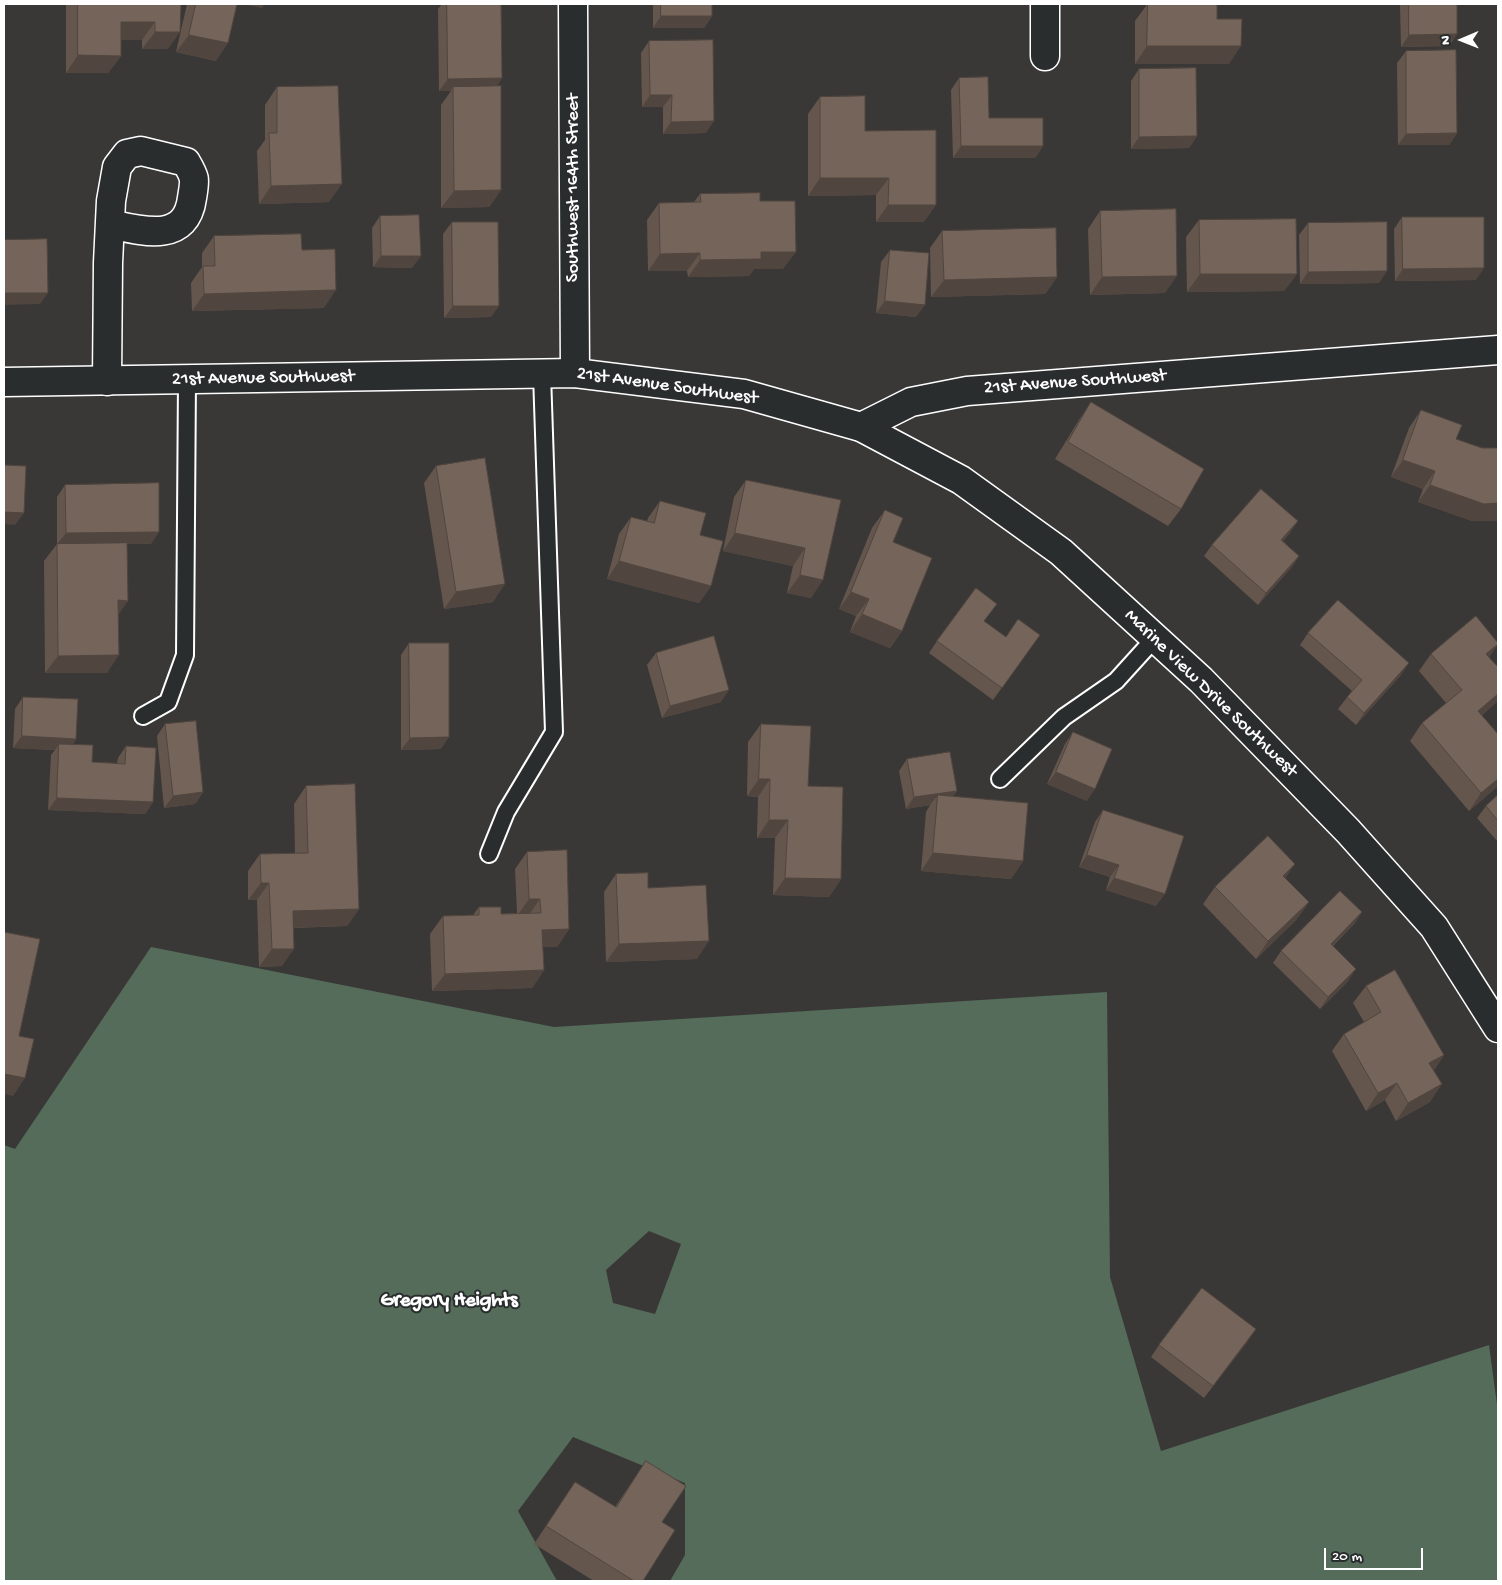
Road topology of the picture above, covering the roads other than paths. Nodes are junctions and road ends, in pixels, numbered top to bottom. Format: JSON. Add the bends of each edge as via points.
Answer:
{"nodes":[{"id":1,"x":573,"y":4,"type":"edge"},
{"id":2,"x":1045,"y":4,"type":"edge"},
{"id":3,"x":1044,"y":56,"type":"dead end"},
{"id":4,"x":110,"y":224,"type":"dead end"},
{"id":5,"x":1498,"y":350,"type":"edge"},
{"id":6,"x":575,"y":373,"type":"junction"},
{"id":7,"x":542,"y":374,"type":"junction"},
{"id":8,"x":187,"y":380,"type":"junction"},
{"id":9,"x":107,"y":381,"type":"junction"},
{"id":10,"x":4,"y":382,"type":"edge"},
{"id":11,"x":861,"y":427,"type":"junction"},
{"id":12,"x":1155,"y":638,"type":"junction"},
{"id":13,"x":142,"y":716,"type":"dead end"},
{"id":14,"x":1000,"y":779,"type":"dead end"},
{"id":15,"x":489,"y":854,"type":"dead end"},
{"id":16,"x":1498,"y":1028,"type":"edge"}],
"edges":[{"from":1,"to":6,"type":"street","name":"Southwest 164th Street"},
{"from":2,"to":3,"type":"street"},
{"from":4,"to":9,"type":"street"},
{"from":5,"to":11,"type":"street","name":"21st Avenue Southwest","via":[[967,391],[911,402]]},
{"from":6,"to":7,"type":"street","name":"21st Avenue Southwest"},
{"from":6,"to":11,"type":"street","name":"21st Avenue Southwest","via":[[744,394]]},
{"from":7,"to":8,"type":"street","name":"21st Avenue Southwest"},
{"from":7,"to":15,"type":"lane","via":[[554,732],[506,812]]},
{"from":8,"to":9,"type":"street","name":"21st Avenue Southwest"},
{"from":8,"to":13,"type":"lane","via":[[185,655],[168,702]]},
{"from":9,"to":10,"type":"street","name":"21st Avenue Southwest"},
{"from":11,"to":12,"type":"street","name":"Marine View Drive Southwest","via":[[961,480],[1054,547]]},
{"from":12,"to":14,"type":"lane","via":[[1116,681],[1064,717]]},
{"from":12,"to":16,"type":"street","name":"Marine View Drive Southwest","via":[[1201,680],[1348,831],[1434,927]]}]}
